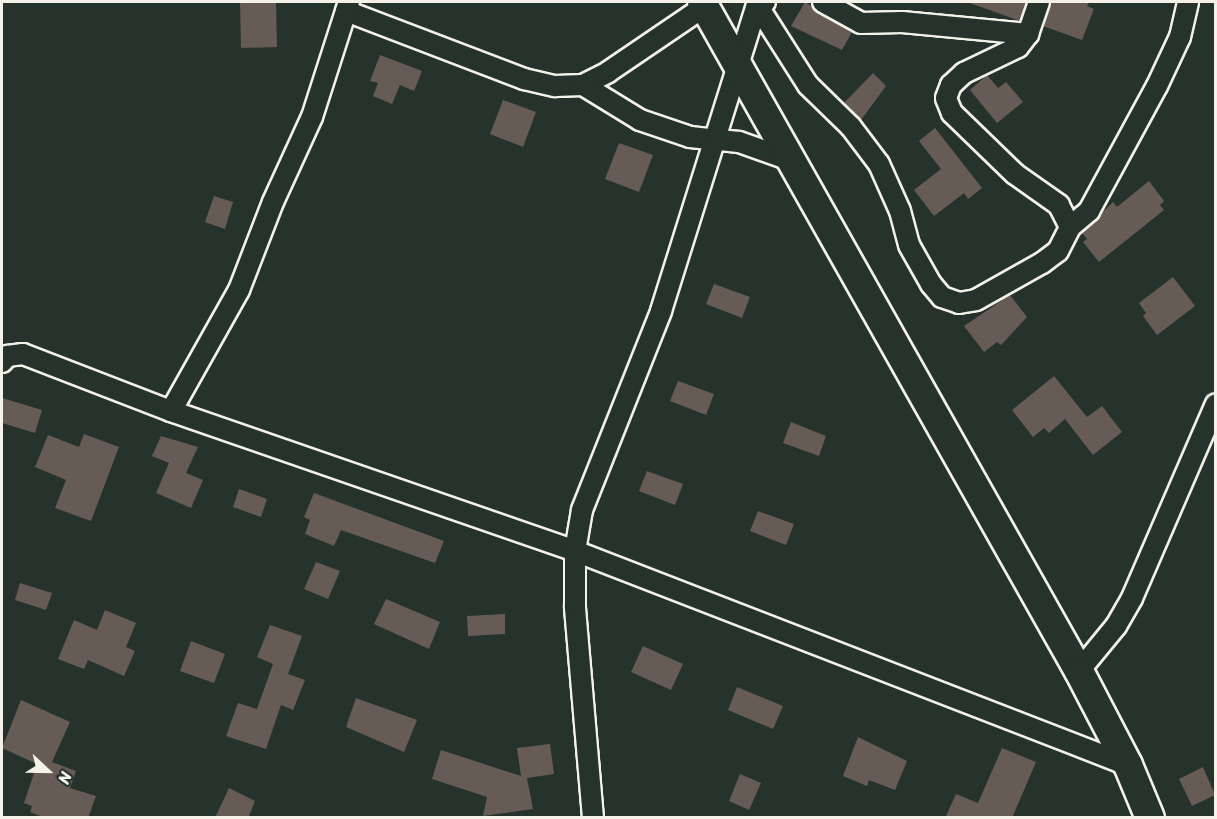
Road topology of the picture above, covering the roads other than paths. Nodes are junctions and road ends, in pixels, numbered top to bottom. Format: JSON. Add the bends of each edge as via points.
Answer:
{"nodes":[{"id":1,"x":760,"y":2,"type":"edge"},
{"id":2,"x":823,"y":2,"type":"edge"},
{"id":3,"x":1039,"y":2,"type":"edge"},
{"id":4,"x":1188,"y":2,"type":"edge"},
{"id":5,"x":703,"y":4,"type":"edge"},
{"id":6,"x":347,"y":6,"type":"edge"},
{"id":7,"x":1028,"y":34,"type":"junction"},
{"id":8,"x":738,"y":63,"type":"junction"},
{"id":9,"x":583,"y":85,"type":"junction"},
{"id":10,"x":713,"y":137,"type":"junction"},
{"id":11,"x":793,"y":161,"type":"junction"},
{"id":12,"x":1070,"y":226,"type":"junction"},
{"id":13,"x":2,"y":346,"type":"edge"},
{"id":14,"x":24,"y":354,"type":"junction"},
{"id":15,"x":2,"y":362,"type":"edge"},
{"id":16,"x":1215,"y":404,"type":"edge"},
{"id":17,"x":171,"y":411,"type":"junction"},
{"id":18,"x":575,"y":551,"type":"junction"},
{"id":19,"x":1079,"y":671,"type":"junction"},
{"id":20,"x":1128,"y":765,"type":"junction"},
{"id":21,"x":593,"y":818,"type":"edge"},
{"id":22,"x":1150,"y":818,"type":"edge"}],
"edges":[{"from":1,"to":8,"type":"street"},
{"from":1,"to":12,"type":"street","via":[[808,85],[851,127],[879,164],[900,211],[909,245],[942,297],[959,303],[976,300],[1058,251]]},
{"from":2,"to":7,"type":"street","via":[[861,23],[902,22]]},
{"from":3,"to":7,"type":"street"},
{"from":4,"to":12,"type":"street","via":[[1180,37],[1157,87],[1089,211]]},
{"from":5,"to":8,"type":"main road"},
{"from":5,"to":9,"type":"street","via":[[608,72]]},
{"from":6,"to":9,"type":"street","via":[[524,79],[555,86]]},
{"from":6,"to":17,"type":"street","via":[[312,117],[239,290]]},
{"from":7,"to":12,"type":"street","via":[[1018,47],[964,73],[951,85],[946,98],[952,113],[1015,174],[1059,205]]},
{"from":8,"to":10,"type":"street"},
{"from":8,"to":11,"type":"main road"},
{"from":9,"to":10,"type":"street","via":[[640,120],[690,136]]},
{"from":10,"to":11,"type":"street"},
{"from":10,"to":18,"type":"street","via":[[661,311],[582,510]]},
{"from":11,"to":19,"type":"main road"},
{"from":13,"to":14,"type":"street"},
{"from":14,"to":15,"type":"street","via":[[7,356]]},
{"from":14,"to":17,"type":"street"},
{"from":16,"to":19,"type":"street","via":[[1132,598],[1116,626]]},
{"from":17,"to":18,"type":"street"},
{"from":18,"to":20,"type":"street"},
{"from":18,"to":21,"type":"street","via":[[575,606]]},
{"from":19,"to":20,"type":"main road"},
{"from":20,"to":22,"type":"main road"}]}
